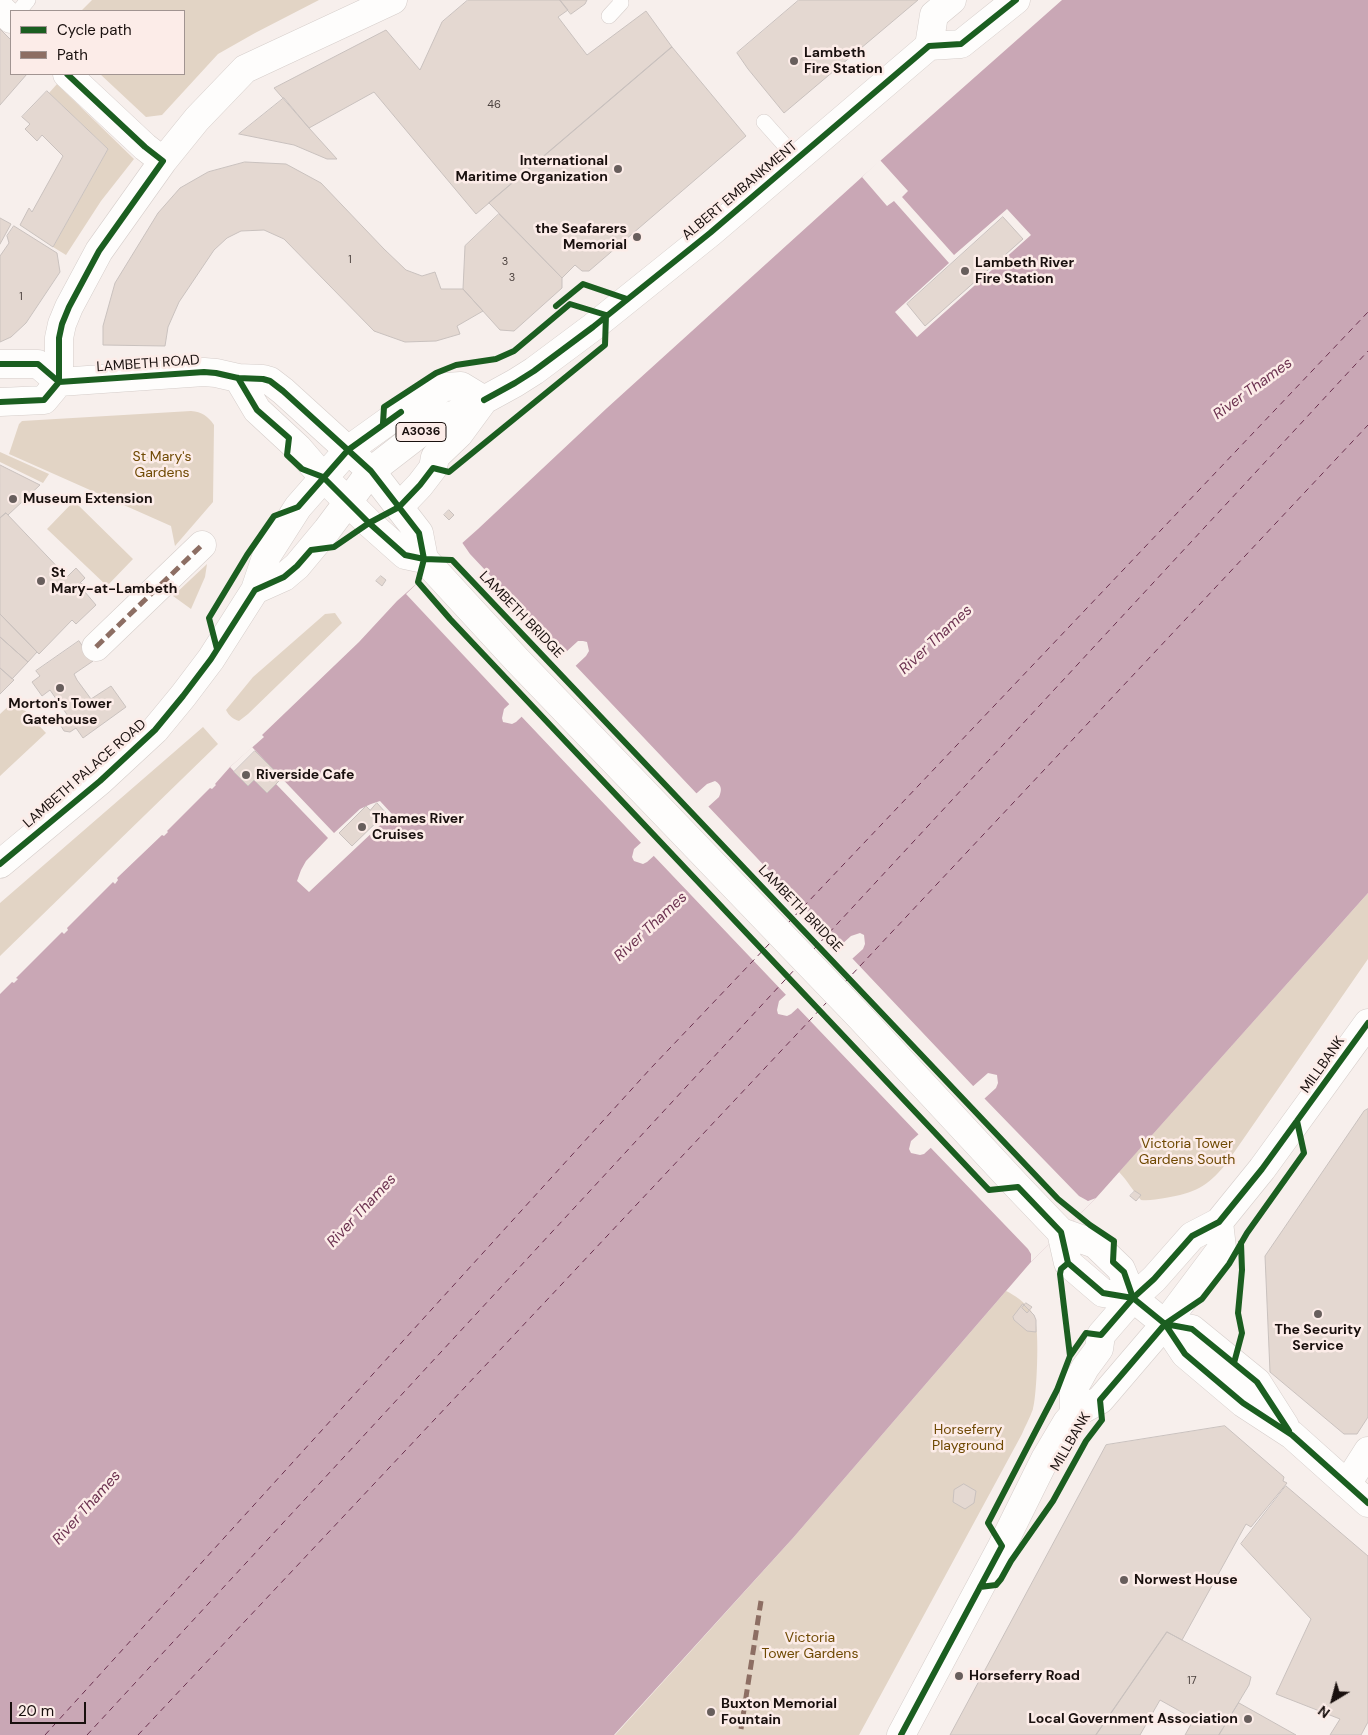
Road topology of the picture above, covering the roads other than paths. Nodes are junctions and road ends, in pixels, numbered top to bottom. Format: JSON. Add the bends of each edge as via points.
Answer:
{"nodes":[{"id":1,"x":393,"y":0,"type":"edge"},
{"id":2,"x":620,"y":0,"type":"edge"},
{"id":3,"x":952,"y":0,"type":"edge"},
{"id":4,"x":1016,"y":0,"type":"edge"},
{"id":5,"x":0,"y":8,"type":"edge"},
{"id":6,"x":609,"y":16,"type":"dead end"},
{"id":7,"x":10,"y":18,"type":"edge"},
{"id":8,"x":929,"y":46,"type":"junction"},
{"id":9,"x":68,"y":75,"type":"edge"},
{"id":10,"x":764,"y":122,"type":"dead end"},
{"id":11,"x":798,"y":159,"type":"junction"},
{"id":12,"x":163,"y":161,"type":"junction"},
{"id":13,"x":0,"y":364,"type":"edge"},
{"id":14,"x":238,"y":378,"type":"junction"},
{"id":15,"x":59,"y":382,"type":"junction"},
{"id":16,"x":0,"y":402,"type":"edge"},
{"id":17,"x":481,"y":403,"type":"junction"},
{"id":18,"x":348,"y":450,"type":"junction"},
{"id":19,"x":371,"y":471,"type":"junction"},
{"id":20,"x":323,"y":477,"type":"junction"},
{"id":21,"x":348,"y":502,"type":"junction"},
{"id":22,"x":399,"y":507,"type":"junction"},
{"id":23,"x":202,"y":545,"type":"dead end"},
{"id":24,"x":428,"y":563,"type":"junction"},
{"id":25,"x":255,"y":590,"type":"junction"},
{"id":26,"x":96,"y":647,"type":"dead end"},
{"id":27,"x":0,"y":864,"type":"edge"},
{"id":28,"x":1368,"y":1023,"type":"edge"},
{"id":29,"x":1219,"y":1222,"type":"junction"},
{"id":30,"x":1133,"y":1298,"type":"junction"},
{"id":31,"x":1165,"y":1324,"type":"junction"},
{"id":32,"x":1074,"y":1414,"type":"junction"},
{"id":33,"x":1368,"y":1451,"type":"edge"},
{"id":34,"x":1347,"y":1484,"type":"junction"},
{"id":35,"x":1368,"y":1503,"type":"edge"},
{"id":36,"x":901,"y":1735,"type":"edge"}],
"edges":[{"from":1,"to":12,"type":"main road","via":[[245,69],[197,119]]},
{"from":2,"to":6,"type":"lane","via":[[621,3]]},
{"from":3,"to":8,"type":"main road","via":[[934,15]]},
{"from":4,"to":8,"type":"main road","via":[[961,44]]},
{"from":5,"to":7,"type":"main road"},
{"from":8,"to":11,"type":"main road","name":"ALBERT EMBANKMENT","number":"A3036"},
{"from":9,"to":12,"type":"main road"},
{"from":10,"to":11,"type":"lane"},
{"from":11,"to":17,"type":"main road","name":"ALBERT EMBANKMENT","number":"A3036","via":[[593,327],[534,371]]},
{"from":12,"to":15,"type":"main road","via":[[99,251],[68,307],[59,338]]},
{"from":13,"to":15,"type":"main road","via":[[38,364]]},
{"from":14,"to":15,"type":"main road","name":"LAMBETH ROAD","via":[[204,372]]},
{"from":14,"to":18,"type":"main road","name":"LAMBETH ROAD","via":[[270,381]]},
{"from":14,"to":20,"type":"main road","via":[[257,410],[298,448]]},
{"from":15,"to":16,"type":"main road","via":[[44,400]]},
{"from":17,"to":18,"type":"main road","number":"A3036","via":[[461,386],[446,387],[421,399]]},
{"from":17,"to":19,"type":"main road","name":"ALBERT EMBANKMENT","number":"A3036","via":[[436,420]]},
{"from":17,"to":22,"type":"main road","number":"A3036","via":[[459,434],[435,457],[433,468],[420,485]]},
{"from":18,"to":19,"type":"main road","name":"LAMBETH ROAD"},
{"from":18,"to":20,"type":"main road","name":"LAMBETH PALACE ROAD","number":"A3036"},
{"from":19,"to":21,"type":"main road","number":"A3036"},
{"from":19,"to":22,"type":"main road"},
{"from":20,"to":21,"type":"main road"},
{"from":20,"to":25,"type":"main road","name":"LAMBETH PALACE ROAD","number":"A3036","via":[[298,507],[266,557]]},
{"from":21,"to":24,"type":"main road","via":[[406,555]]},
{"from":21,"to":25,"type":"main road","number":"A3036","via":[[297,566],[284,577]]},
{"from":22,"to":24,"type":"main road","via":[[419,533]]},
{"from":23,"to":26,"type":"main road"},
{"from":24,"to":30,"type":"main road","via":[[1061,1232],[1095,1244],[1124,1272]]},
{"from":25,"to":27,"type":"main road","name":"LAMBETH PALACE ROAD","number":"A3036","via":[[211,658],[155,730],[100,781]]},
{"from":28,"to":29,"type":"main road","name":"MILLBANK","via":[[1262,1169]]},
{"from":29,"to":30,"type":"main road","name":"MILLBANK","via":[[1192,1236]]},
{"from":29,"to":31,"type":"main road","name":"MILLBANK","via":[[1222,1248]]},
{"from":30,"to":31,"type":"main road"},
{"from":30,"to":32,"type":"main road","name":"MILLBANK","via":[[1102,1335],[1099,1349],[1079,1377],[1074,1388]]},
{"from":31,"to":32,"type":"main road","name":"MILLBANK","via":[[1100,1400]]},
{"from":31,"to":34,"type":"main road","via":[[1185,1354],[1243,1403],[1292,1435]]},
{"from":32,"to":36,"type":"main road","name":"MILLBANK","via":[[1045,1459]]},
{"from":33,"to":34,"type":"main road"},
{"from":34,"to":35,"type":"main road"}]}
